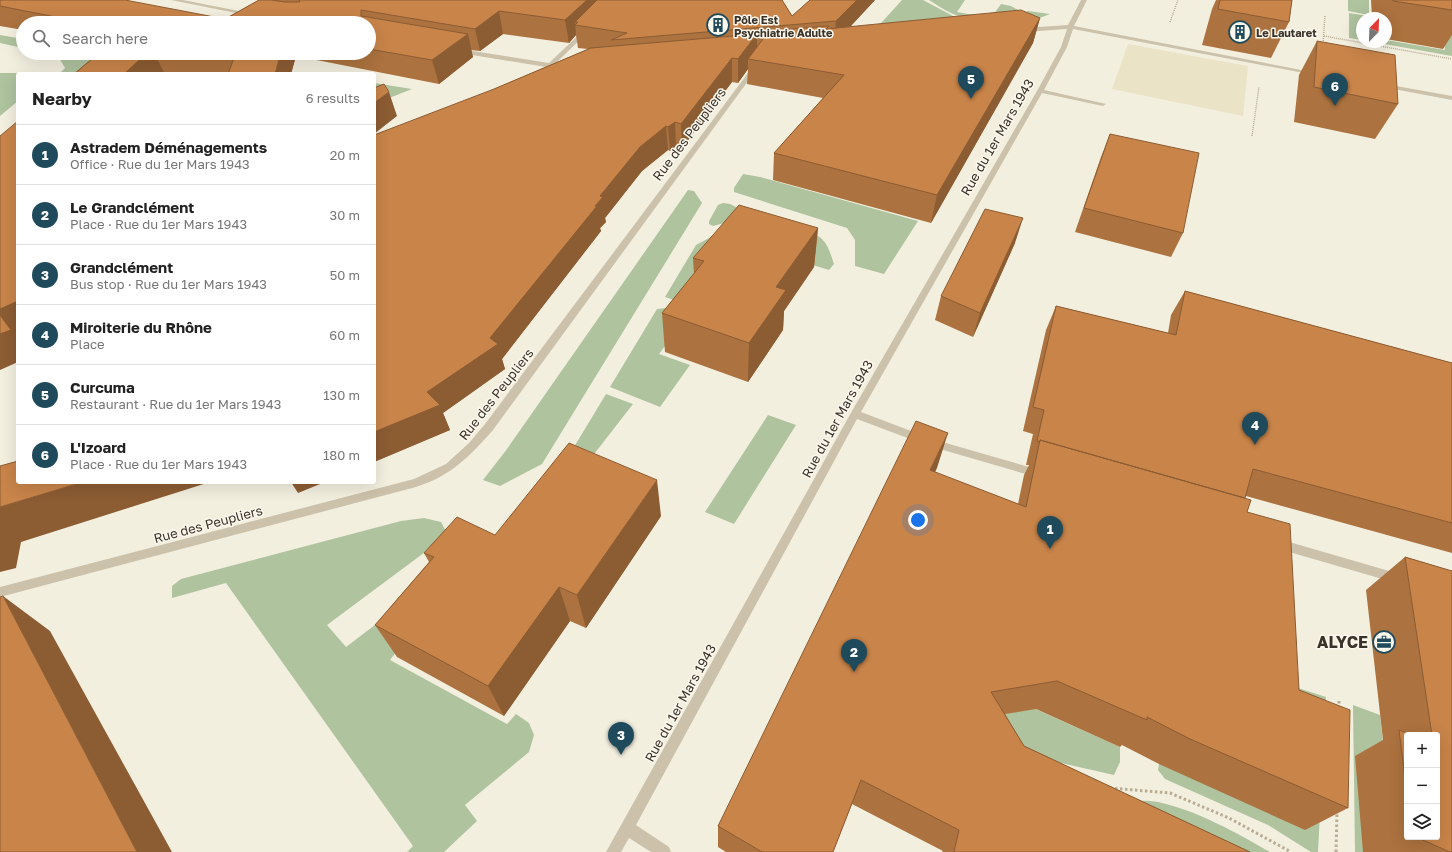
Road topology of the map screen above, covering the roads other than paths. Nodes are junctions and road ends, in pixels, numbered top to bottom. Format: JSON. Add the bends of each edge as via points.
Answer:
{"nodes":[{"id":1,"x":174,"y":0,"type":"edge"},
{"id":2,"x":1084,"y":0,"type":"edge"},
{"id":3,"x":257,"y":15,"type":"edge"},
{"id":4,"x":589,"y":27,"type":"edge"},
{"id":5,"x":1070,"y":27,"type":"junction"},
{"id":6,"x":1018,"y":30,"type":"edge"},
{"id":7,"x":456,"y":50,"type":"edge"},
{"id":8,"x":760,"y":59,"type":"edge"},
{"id":9,"x":550,"y":67,"type":"junction"},
{"id":10,"x":570,"y":67,"type":"edge"},
{"id":11,"x":537,"y":74,"type":"edge"},
{"id":12,"x":1320,"y":74,"type":"edge"},
{"id":13,"x":1374,"y":84,"type":"edge"},
{"id":14,"x":1040,"y":91,"type":"junction"},
{"id":15,"x":1452,"y":98,"type":"edge"},
{"id":16,"x":1103,"y":104,"type":"dead end"},
{"id":17,"x":855,"y":414,"type":"junction"},
{"id":18,"x":1053,"y":478,"type":"edge"},
{"id":19,"x":1268,"y":540,"type":"edge"},
{"id":20,"x":1406,"y":580,"type":"edge"},
{"id":21,"x":0,"y":592,"type":"edge"},
{"id":22,"x":626,"y":828,"type":"junction"},
{"id":23,"x":613,"y":852,"type":"edge"},
{"id":24,"x":664,"y":852,"type":"edge"}],
"edges":[{"from":1,"to":3,"type":"street"},
{"from":2,"to":5,"type":"street","name":"Rue du 1er Mars 1943"},
{"from":4,"to":9,"type":"street"},
{"from":5,"to":6,"type":"street"},
{"from":5,"to":12,"type":"street"},
{"from":5,"to":14,"type":"street","name":"Rue du 1er Mars 1943","via":[[1064,47]]},
{"from":7,"to":9,"type":"street"},
{"from":8,"to":21,"type":"street","name":"Rue des Peupliers","via":[[489,427],[450,467],[416,483]]},
{"from":9,"to":10,"type":"street"},
{"from":9,"to":11,"type":"street"},
{"from":13,"to":15,"type":"street"},
{"from":14,"to":16,"type":"street"},
{"from":14,"to":17,"type":"street","name":"Rue du 1er Mars 1943"},
{"from":17,"to":18,"type":"street","via":[[930,442]]},
{"from":17,"to":22,"type":"street","name":"Rue du 1er Mars 1943"},
{"from":19,"to":20,"type":"street"},
{"from":22,"to":23,"type":"street","name":"Rue du 1er Mars 1943"},
{"from":22,"to":24,"type":"street"}]}
